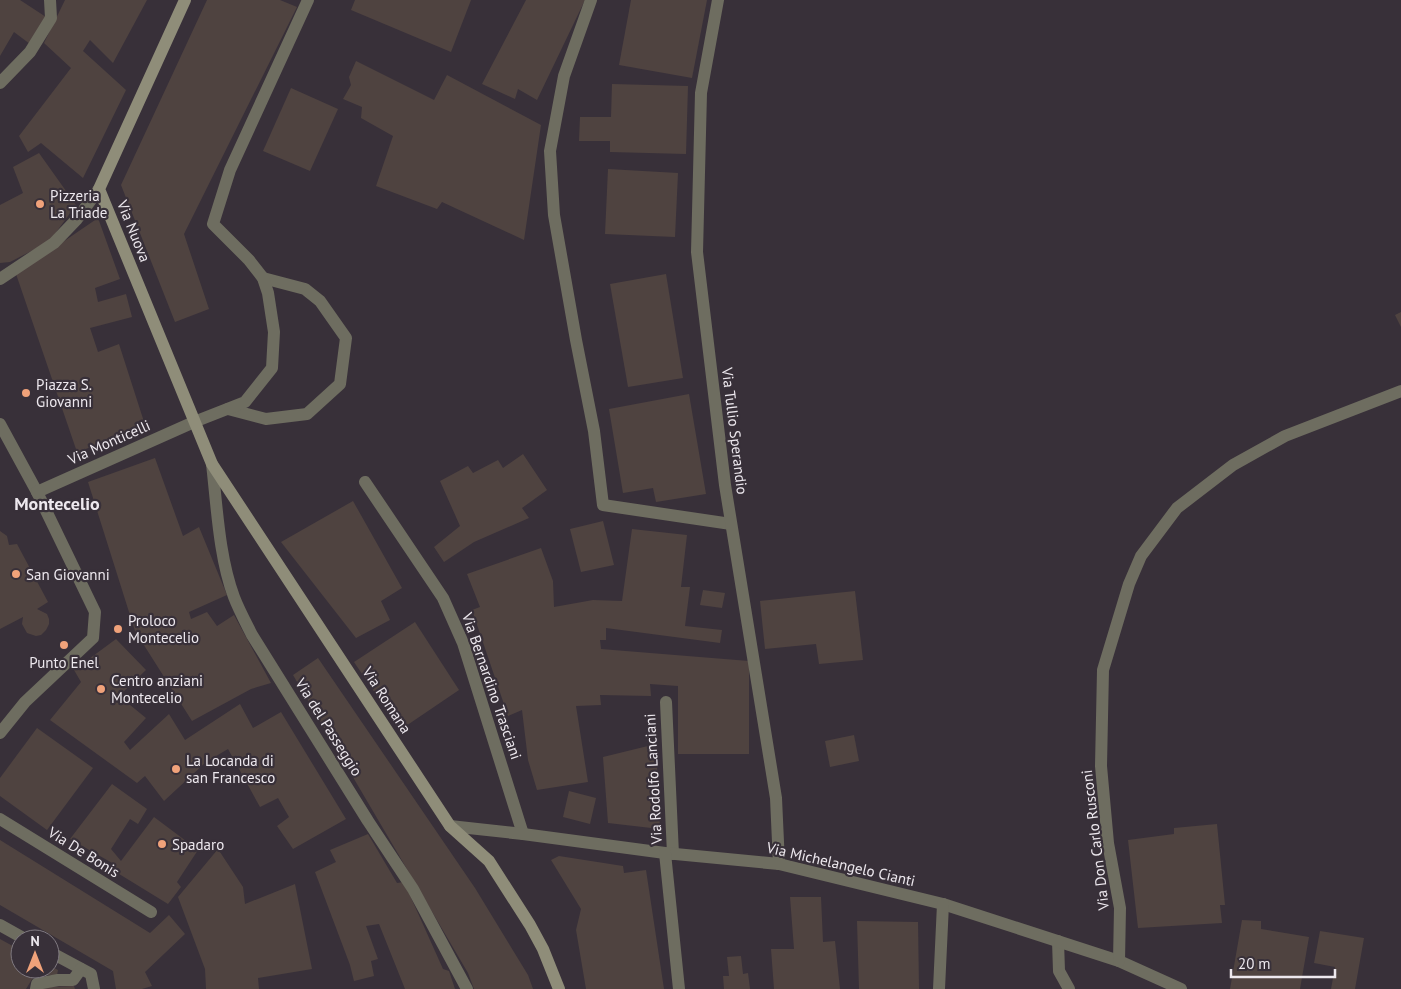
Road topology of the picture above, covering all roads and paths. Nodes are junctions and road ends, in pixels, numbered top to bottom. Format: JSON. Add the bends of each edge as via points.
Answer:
{"nodes":[{"id":1,"x":50,"y":0,"type":"edge"},
{"id":2,"x":185,"y":0,"type":"edge"},
{"id":3,"x":308,"y":0,"type":"edge"},
{"id":4,"x":591,"y":0,"type":"edge"},
{"id":5,"x":718,"y":0,"type":"edge"},
{"id":6,"x":0,"y":83,"type":"edge"},
{"id":7,"x":99,"y":189,"type":"junction"},
{"id":8,"x":263,"y":278,"type":"junction"},
{"id":9,"x":0,"y":279,"type":"edge"},
{"id":10,"x":1401,"y":391,"type":"edge"},
{"id":11,"x":228,"y":409,"type":"junction"},
{"id":12,"x":194,"y":422,"type":"junction"},
{"id":13,"x":0,"y":424,"type":"edge"},
{"id":14,"x":212,"y":464,"type":"junction"},
{"id":15,"x":365,"y":482,"type":"dead end"},
{"id":16,"x":37,"y":492,"type":"junction"},
{"id":17,"x":731,"y":524,"type":"junction"},
{"id":18,"x":666,"y":702,"type":"dead end"},
{"id":19,"x":0,"y":733,"type":"edge"},
{"id":20,"x":0,"y":819,"type":"edge"},
{"id":21,"x":450,"y":826,"type":"junction"},
{"id":22,"x":523,"y":834,"type":"junction"},
{"id":23,"x":669,"y":854,"type":"junction"},
{"id":24,"x":779,"y":864,"type":"junction"},
{"id":25,"x":943,"y":904,"type":"junction"},
{"id":26,"x":151,"y":912,"type":"dead end"},
{"id":27,"x":1058,"y":941,"type":"junction"},
{"id":28,"x":60,"y":957,"type":"edge"},
{"id":29,"x":1119,"y":961,"type":"junction"},
{"id":30,"x":81,"y":969,"type":"junction"},
{"id":31,"x":36,"y":989,"type":"edge"},
{"id":32,"x":94,"y":989,"type":"edge"},
{"id":33,"x":466,"y":989,"type":"edge"},
{"id":34,"x":559,"y":989,"type":"edge"},
{"id":35,"x":679,"y":989,"type":"edge"},
{"id":36,"x":939,"y":989,"type":"edge"},
{"id":37,"x":1069,"y":989,"type":"edge"},
{"id":38,"x":1181,"y":989,"type":"edge"}],
"edges":[{"from":1,"to":6,"type":"street","via":[[51,18],[30,52]]},
{"from":2,"to":7,"type":"street","name":"Via Nuova"},
{"from":3,"to":8,"type":"street","via":[[230,170],[213,224]]},
{"from":4,"to":17,"type":"street","via":[[564,76],[550,151],[554,215],[594,431],[603,505]]},
{"from":5,"to":17,"type":"street","name":"Via Tullio Sperandio","via":[[701,93],[698,252]]},
{"from":7,"to":9,"type":"street","via":[[77,220],[54,243]]},
{"from":7,"to":12,"type":"street","name":"Via Nuova"},
{"from":8,"to":11,"type":"street","name":"Via Monticelli","via":[[274,332],[272,368],[245,402]]},
{"from":8,"to":11,"type":"street","via":[[305,290],[320,301],[346,338],[340,384],[307,414],[266,419]]},
{"from":10,"to":29,"type":"street","name":"Via Don Carlo Rusconi","via":[[1285,436],[1233,465],[1177,508],[1141,556],[1126,593],[1103,670],[1102,766],[1108,843],[1120,908]]},
{"from":11,"to":12,"type":"street","name":"Via Monticelli"},
{"from":12,"to":14,"type":"street","name":"Via Romana"},
{"from":12,"to":16,"type":"street","name":"Via Monticelli"},
{"from":13,"to":16,"type":"street"},
{"from":14,"to":21,"type":"street","name":"Via Romana"},
{"from":14,"to":33,"type":"street","name":"Via del Passeggio","via":[[225,561],[234,596],[252,635],[413,889]]},
{"from":15,"to":22,"type":"street","name":"Via Bernardino Trasciani","via":[[443,598],[463,643]]},
{"from":16,"to":19,"type":"street","via":[[95,612],[92,638],[25,702]]},
{"from":17,"to":24,"type":"street","name":"Via Tullio Sperandio","via":[[776,798]]},
{"from":18,"to":23,"type":"street","name":"Via Rodolfo Lanciani"},
{"from":20,"to":26,"type":"street","name":"Via De Bonis"},
{"from":21,"to":22,"type":"street","name":"Via Michelangelo Cianti"},
{"from":21,"to":34,"type":"street","name":"Via Romana","via":[[489,861],[530,925]]},
{"from":22,"to":23,"type":"street","name":"Via Michelangelo Cianti"},
{"from":23,"to":24,"type":"street","name":"Via Michelangelo Cianti"},
{"from":23,"to":35,"type":"street","name":"Via Rodolfo Lanciani"},
{"from":24,"to":25,"type":"street","name":"Via Michelangelo Cianti"},
{"from":25,"to":27,"type":"street","name":"Via Michelangelo Cianti"},
{"from":25,"to":36,"type":"street"},
{"from":27,"to":29,"type":"street","name":"Via Michelangelo Cianti"},
{"from":27,"to":37,"type":"street","via":[[1059,971]]},
{"from":28,"to":30,"type":"street"},
{"from":29,"to":38,"type":"street","name":"Via Michelangelo Cianti"},
{"from":30,"to":31,"type":"street","via":[[73,980],[37,984]]},
{"from":30,"to":32,"type":"street","via":[[91,974]]}]}
